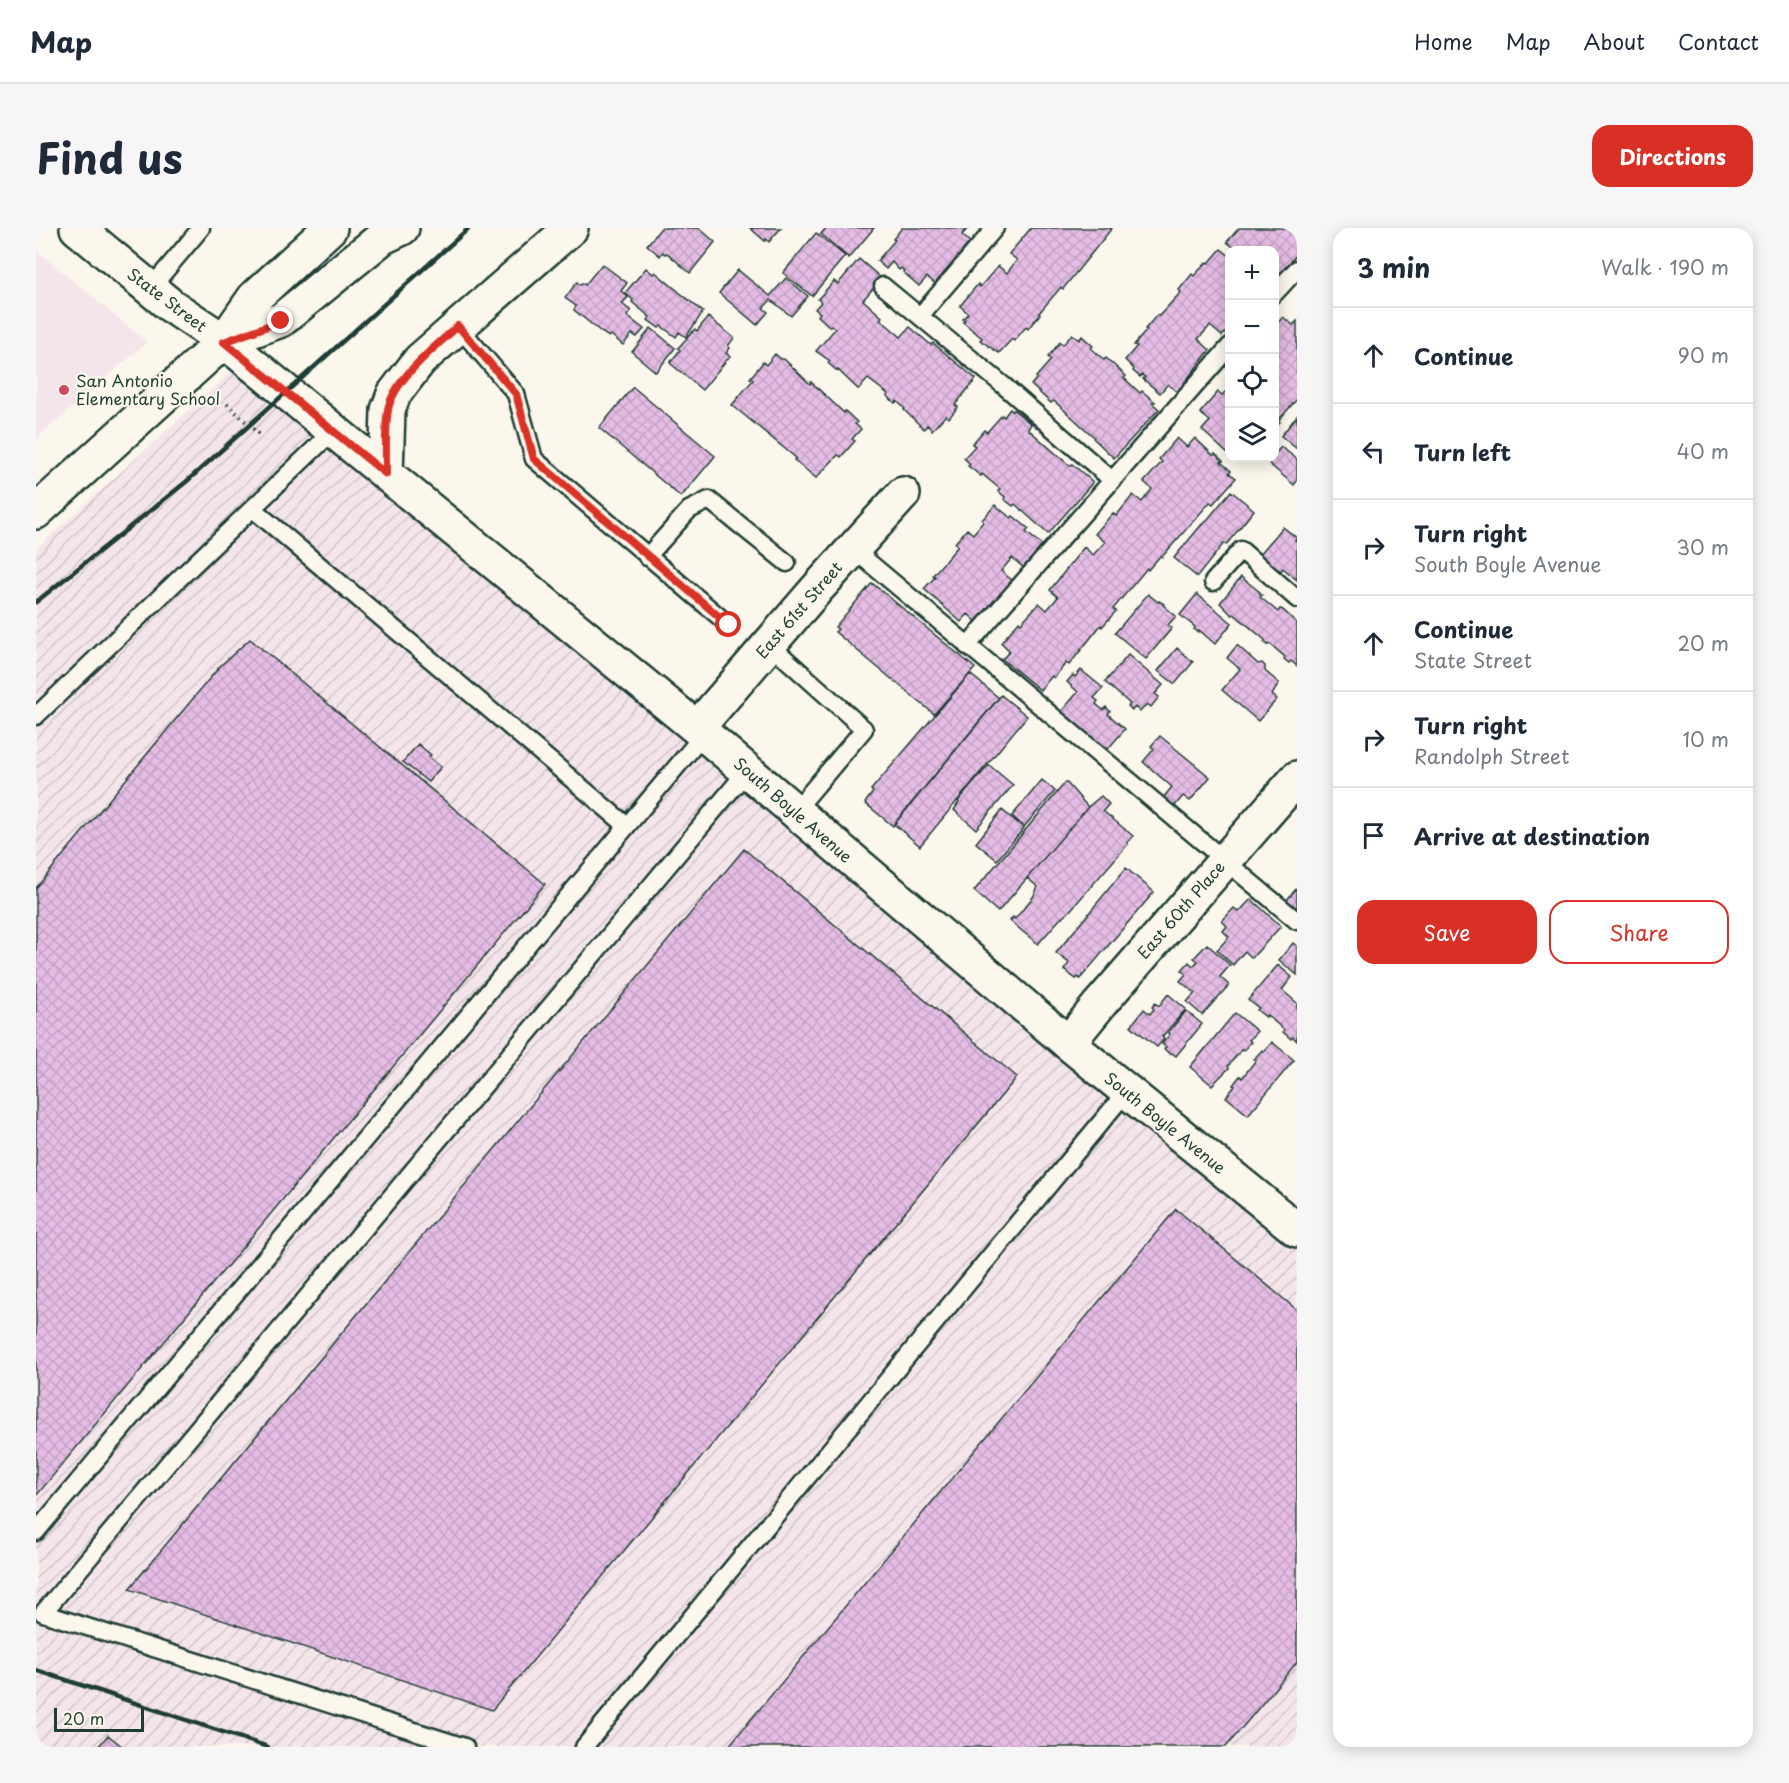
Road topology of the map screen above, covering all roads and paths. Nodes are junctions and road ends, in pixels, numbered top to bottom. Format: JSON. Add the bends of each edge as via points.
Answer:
{"nodes":[{"id":1,"x":201,"y":228,"type":"edge"},
{"id":2,"x":402,"y":228,"type":"edge"},
{"id":3,"x":571,"y":228,"type":"edge"},
{"id":4,"x":995,"y":228,"type":"edge"},
{"id":5,"x":317,"y":231,"type":"edge"},
{"id":6,"x":92,"y":233,"type":"edge"},
{"id":7,"x":1297,"y":269,"type":"edge"},
{"id":8,"x":883,"y":286,"type":"dead end"},
{"id":9,"x":150,"y":289,"type":"junction"},
{"id":10,"x":1279,"y":289,"type":"edge"},
{"id":11,"x":920,"y":316,"type":"junction"},
{"id":12,"x":458,"y":326,"type":"junction"},
{"id":13,"x":224,"y":342,"type":"junction"},
{"id":14,"x":1225,"y":352,"type":"edge"},
{"id":15,"x":286,"y":393,"type":"joint"},
{"id":16,"x":227,"y":404,"type":"dead end"},
{"id":17,"x":333,"y":431,"type":"junction"},
{"id":18,"x":262,"y":437,"type":"dead end"},
{"id":19,"x":386,"y":474,"type":"junction"},
{"id":20,"x":1112,"y":480,"type":"junction"},
{"id":21,"x":903,"y":494,"type":"dead end"},
{"id":22,"x":252,"y":509,"type":"junction"},
{"id":23,"x":36,"y":512,"type":"edge"},
{"id":24,"x":853,"y":549,"type":"junction"},
{"id":25,"x":648,"y":557,"type":"junction"},
{"id":26,"x":787,"y":563,"type":"dead end"},
{"id":27,"x":1213,"y":582,"type":"dead end"},
{"id":28,"x":1297,"y":599,"type":"edge"},
{"id":29,"x":729,"y":625,"type":"dead end"},
{"id":30,"x":769,"y":644,"type":"junction"},
{"id":31,"x":967,"y":646,"type":"junction"},
{"id":32,"x":36,"y":716,"type":"edge"},
{"id":33,"x":700,"y":731,"type":"junction"},
{"id":34,"x":747,"y":771,"type":"junction"},
{"id":35,"x":1297,"y":778,"type":"edge"},
{"id":36,"x":794,"y":812,"type":"junction"},
{"id":37,"x":627,"y":826,"type":"junction"},
{"id":38,"x":1224,"y":860,"type":"junction"},
{"id":39,"x":1297,"y":921,"type":"edge"},
{"id":40,"x":1068,"y":1044,"type":"junction"},
{"id":41,"x":1126,"y":1092,"type":"junction"},
{"id":42,"x":1297,"y":1230,"type":"edge"},
{"id":43,"x":36,"y":1532,"type":"edge"},
{"id":44,"x":465,"y":1747,"type":"edge"},
{"id":45,"x":584,"y":1747,"type":"edge"}],
"edges":[{"from":1,"to":9,"type":"lane"},
{"from":2,"to":13,"type":"street","via":[[383,237],[281,321]]},
{"from":3,"to":12,"type":"street"},
{"from":4,"to":11,"type":"lane"},
{"from":5,"to":13,"type":"street","via":[[254,298]]},
{"from":6,"to":9,"type":"street","name":"State Street"},
{"from":7,"to":10,"type":"lane"},
{"from":8,"to":11,"type":"lane"},
{"from":9,"to":13,"type":"street","name":"State Street"},
{"from":11,"to":20,"type":"lane"},
{"from":12,"to":19,"type":"street","via":[[420,360],[394,394],[388,410]]},
{"from":12,"to":25,"type":"lane","via":[[516,394],[534,459]]},
{"from":13,"to":15,"type":"street","name":"State Street"},
{"from":13,"to":23,"type":"street"},
{"from":14,"to":20,"type":"lane"},
{"from":15,"to":17,"type":"street","name":"South Boyle Avenue"},
{"from":16,"to":18,"type":"path"},
{"from":17,"to":19,"type":"street","name":"South Boyle Avenue"},
{"from":17,"to":22,"type":"lane"},
{"from":19,"to":33,"type":"street","name":"South Boyle Avenue"},
{"from":20,"to":31,"type":"lane"},
{"from":21,"to":24,"type":"street","name":"East 61st Street"},
{"from":22,"to":32,"type":"lane"},
{"from":22,"to":37,"type":"lane"},
{"from":24,"to":30,"type":"street","name":"East 61st Street"},
{"from":24,"to":31,"type":"lane"},
{"from":25,"to":26,"type":"lane","via":[[689,510],[710,500]]},
{"from":25,"to":29,"type":"lane"},
{"from":27,"to":28,"type":"lane","via":[[1241,550]]},
{"from":30,"to":33,"type":"street","name":"East 61st Street"},
{"from":30,"to":36,"type":"lane","via":[[864,729]]},
{"from":31,"to":38,"type":"lane"},
{"from":33,"to":34,"type":"street","name":"South Boyle Avenue"},
{"from":33,"to":37,"type":"lane"},
{"from":34,"to":36,"type":"street","name":"South Boyle Avenue"},
{"from":34,"to":44,"type":"lane","via":[[43,1613]]},
{"from":35,"to":38,"type":"street","name":"East 60th Place"},
{"from":36,"to":40,"type":"street","name":"South Boyle Avenue"},
{"from":37,"to":43,"type":"lane"},
{"from":38,"to":39,"type":"lane"},
{"from":38,"to":40,"type":"street","name":"East 60th Place"},
{"from":40,"to":41,"type":"street","name":"South Boyle Avenue"},
{"from":41,"to":42,"type":"street","name":"South Boyle Avenue"},
{"from":41,"to":45,"type":"lane"}]}
